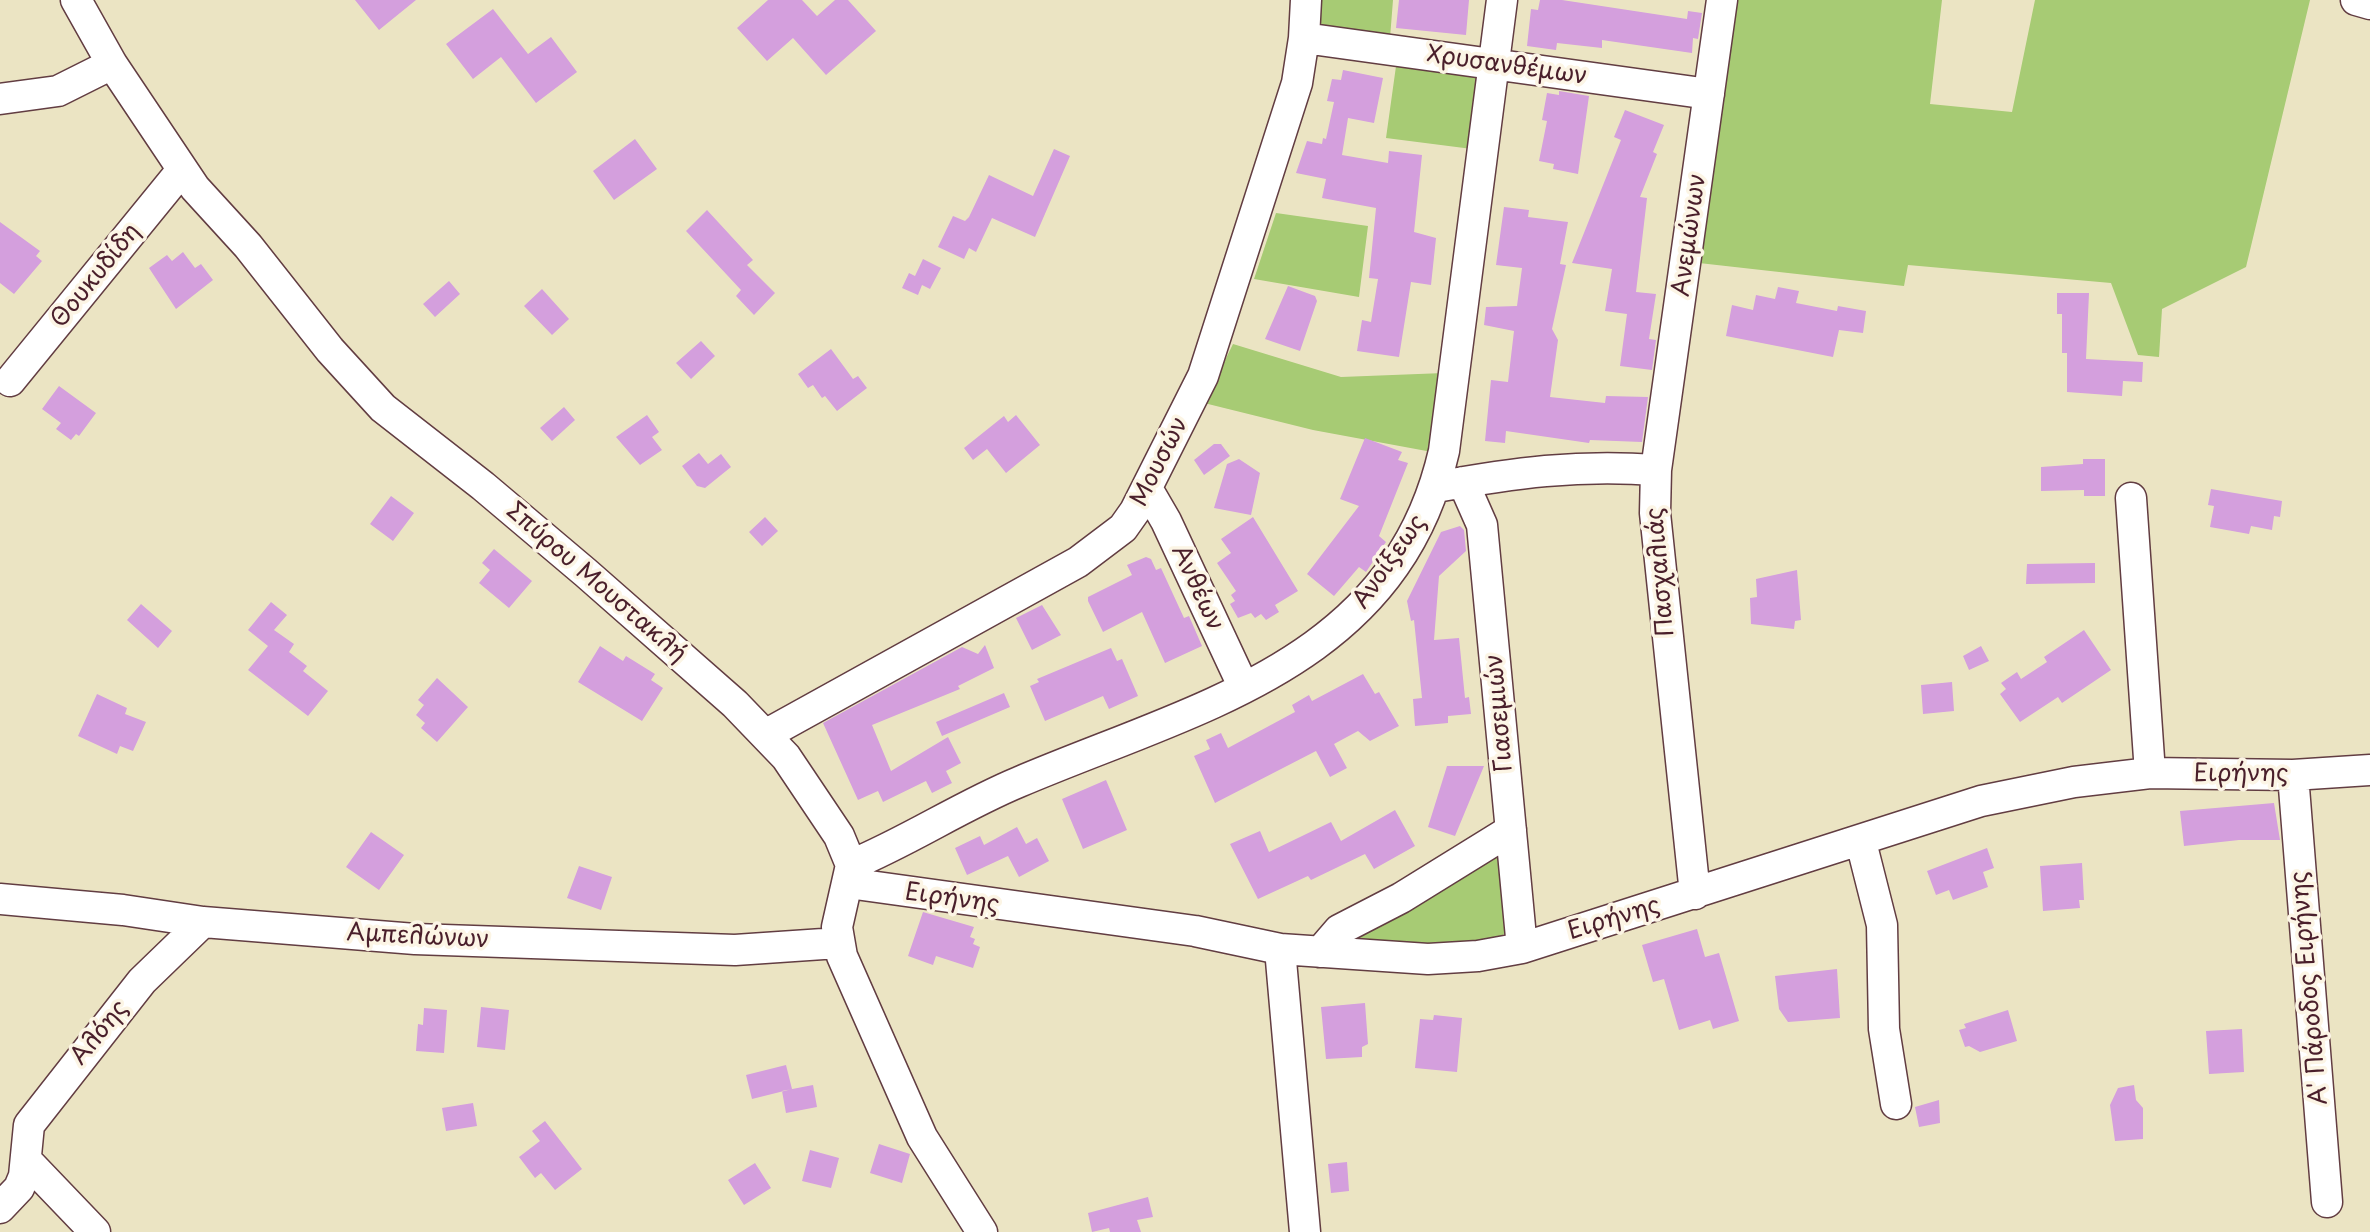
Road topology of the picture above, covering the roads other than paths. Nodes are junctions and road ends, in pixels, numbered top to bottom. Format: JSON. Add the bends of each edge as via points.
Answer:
{"nodes":[{"id":1,"x":76,"y":0,"type":"edge"},
{"id":2,"x":1306,"y":0,"type":"edge"},
{"id":3,"x":1502,"y":0,"type":"edge"},
{"id":4,"x":1722,"y":0,"type":"edge"},
{"id":5,"x":2356,"y":0,"type":"edge"},
{"id":6,"x":2370,"y":4,"type":"edge"},
{"id":7,"x":1304,"y":38,"type":"junction"},
{"id":8,"x":112,"y":64,"type":"junction"},
{"id":9,"x":1494,"y":64,"type":"junction"},
{"id":10,"x":1709,"y":94,"type":"junction"},
{"id":11,"x":35,"y":96,"type":"junction"},
{"id":12,"x":0,"y":99,"type":"edge"},
{"id":13,"x":0,"y":119,"type":"edge"},
{"id":14,"x":182,"y":170,"type":"junction"},
{"id":15,"x":10,"y":381,"type":"dead end"},
{"id":16,"x":1656,"y":470,"type":"junction"},
{"id":17,"x":1450,"y":484,"type":"junction"},
{"id":18,"x":1148,"y":490,"type":"junction"},
{"id":19,"x":2131,"y":498,"type":"dead end"},
{"id":20,"x":1244,"y":688,"type":"junction"},
{"id":21,"x":767,"y":734,"type":"junction"},
{"id":22,"x":2370,"y":770,"type":"edge"},
{"id":23,"x":2150,"y":773,"type":"junction"},
{"id":24,"x":2293,"y":775,"type":"junction"},
{"id":25,"x":1511,"y":830,"type":"junction"},
{"id":26,"x":1861,"y":842,"type":"junction"},
{"id":27,"x":850,"y":874,"type":"junction"},
{"id":28,"x":1695,"y":894,"type":"junction"},
{"id":29,"x":0,"y":899,"type":"edge"},
{"id":30,"x":203,"y":922,"type":"junction"},
{"id":31,"x":838,"y":943,"type":"junction"},
{"id":32,"x":1522,"y":948,"type":"junction"},
{"id":33,"x":1280,"y":949,"type":"junction"},
{"id":34,"x":1320,"y":952,"type":"junction"},
{"id":35,"x":1896,"y":1104,"type":"dead end"},
{"id":36,"x":27,"y":1161,"type":"junction"},
{"id":37,"x":2327,"y":1202,"type":"dead end"},
{"id":38,"x":0,"y":1208,"type":"edge"},
{"id":39,"x":95,"y":1232,"type":"edge"},
{"id":40,"x":982,"y":1232,"type":"edge"},
{"id":41,"x":1305,"y":1232,"type":"edge"}],
"edges":[{"from":1,"to":8,"type":"street","name":"Σπύρου Μουστακλή"},
{"from":2,"to":7,"type":"street","name":"Μουσών"},
{"from":3,"to":9,"type":"street","name":"Ανοίξεως"},
{"from":4,"to":10,"type":"street","name":"Ανεμώνων"},
{"from":5,"to":6,"type":"street"},
{"from":7,"to":9,"type":"street","name":"Χρυσανθέμων"},
{"from":7,"to":18,"type":"street","name":"Μουσών","via":[[1297,83],[1218,338]]},
{"from":8,"to":11,"type":"street","via":[[70,86]]},
{"from":8,"to":14,"type":"street","name":"Σπύρου Μουστακλή"},
{"from":9,"to":10,"type":"street","name":"Χρυσανθέμων"},
{"from":9,"to":17,"type":"street","name":"Ανοίξεως","via":[[1444,451]]},
{"from":10,"to":16,"type":"street","name":"Ανεμώνων"},
{"from":11,"to":12,"type":"street"},
{"from":11,"to":13,"type":"street","via":[[27,108]]},
{"from":14,"to":15,"type":"street","name":"Θουκυδίδη"},
{"from":14,"to":21,"type":"street","name":"Σπύρου Μουστακλή","via":[[383,408],[528,523]]},
{"from":16,"to":17,"type":"street","via":[[1580,466]]},
{"from":16,"to":28,"type":"street","name":"Πασχαλιάς","via":[[1655,513]]},
{"from":17,"to":20,"type":"street","name":"Ανοίξεως","via":[[1362,606],[1317,647]]},
{"from":17,"to":25,"type":"street","name":"Γιασεμιών","via":[[1482,525]]},
{"from":18,"to":20,"type":"street","name":"Ανθέων"},
{"from":18,"to":21,"type":"street","name":"Μουσών","via":[[1123,528],[1078,562]]},
{"from":19,"to":23,"type":"street"},
{"from":20,"to":27,"type":"street","name":"Ανοίξεως","via":[[1006,788]]},
{"from":21,"to":27,"type":"street","name":"Σπύρου Μουστακλή","via":[[839,836]]},
{"from":22,"to":24,"type":"street","name":"Ειρήνης"},
{"from":23,"to":24,"type":"street","name":"Ειρήνης"},
{"from":23,"to":26,"type":"street","name":"Ειρήνης","via":[[1981,801]]},
{"from":24,"to":37,"type":"street","name":"A' Πάροδος Ειρήνης"},
{"from":25,"to":32,"type":"street","name":"Γιασεμιών"},
{"from":25,"to":34,"type":"street","via":[[1333,934]]},
{"from":26,"to":28,"type":"street","name":"Ειρήνης"},
{"from":26,"to":35,"type":"street","via":[[1882,925],[1884,1029]]},
{"from":27,"to":31,"type":"street"},
{"from":27,"to":33,"type":"street","name":"Ειρήνης"},
{"from":28,"to":32,"type":"street","name":"Ειρήνης"},
{"from":29,"to":30,"type":"street","name":"Αμπελώνων"},
{"from":30,"to":31,"type":"street","name":"Αμπελώνων","via":[[415,939],[735,950]]},
{"from":30,"to":36,"type":"street","name":"Αλόης","via":[[142,981],[29,1125]]},
{"from":31,"to":40,"type":"street","via":[[922,1137]]},
{"from":32,"to":34,"type":"street","name":"Ειρήνης","via":[[1428,959]]},
{"from":33,"to":34,"type":"street","name":"Ειρήνης"},
{"from":33,"to":41,"type":"street"},
{"from":36,"to":38,"type":"street","name":"Αλόης","via":[[19,1188]]},
{"from":36,"to":39,"type":"street"}]}
